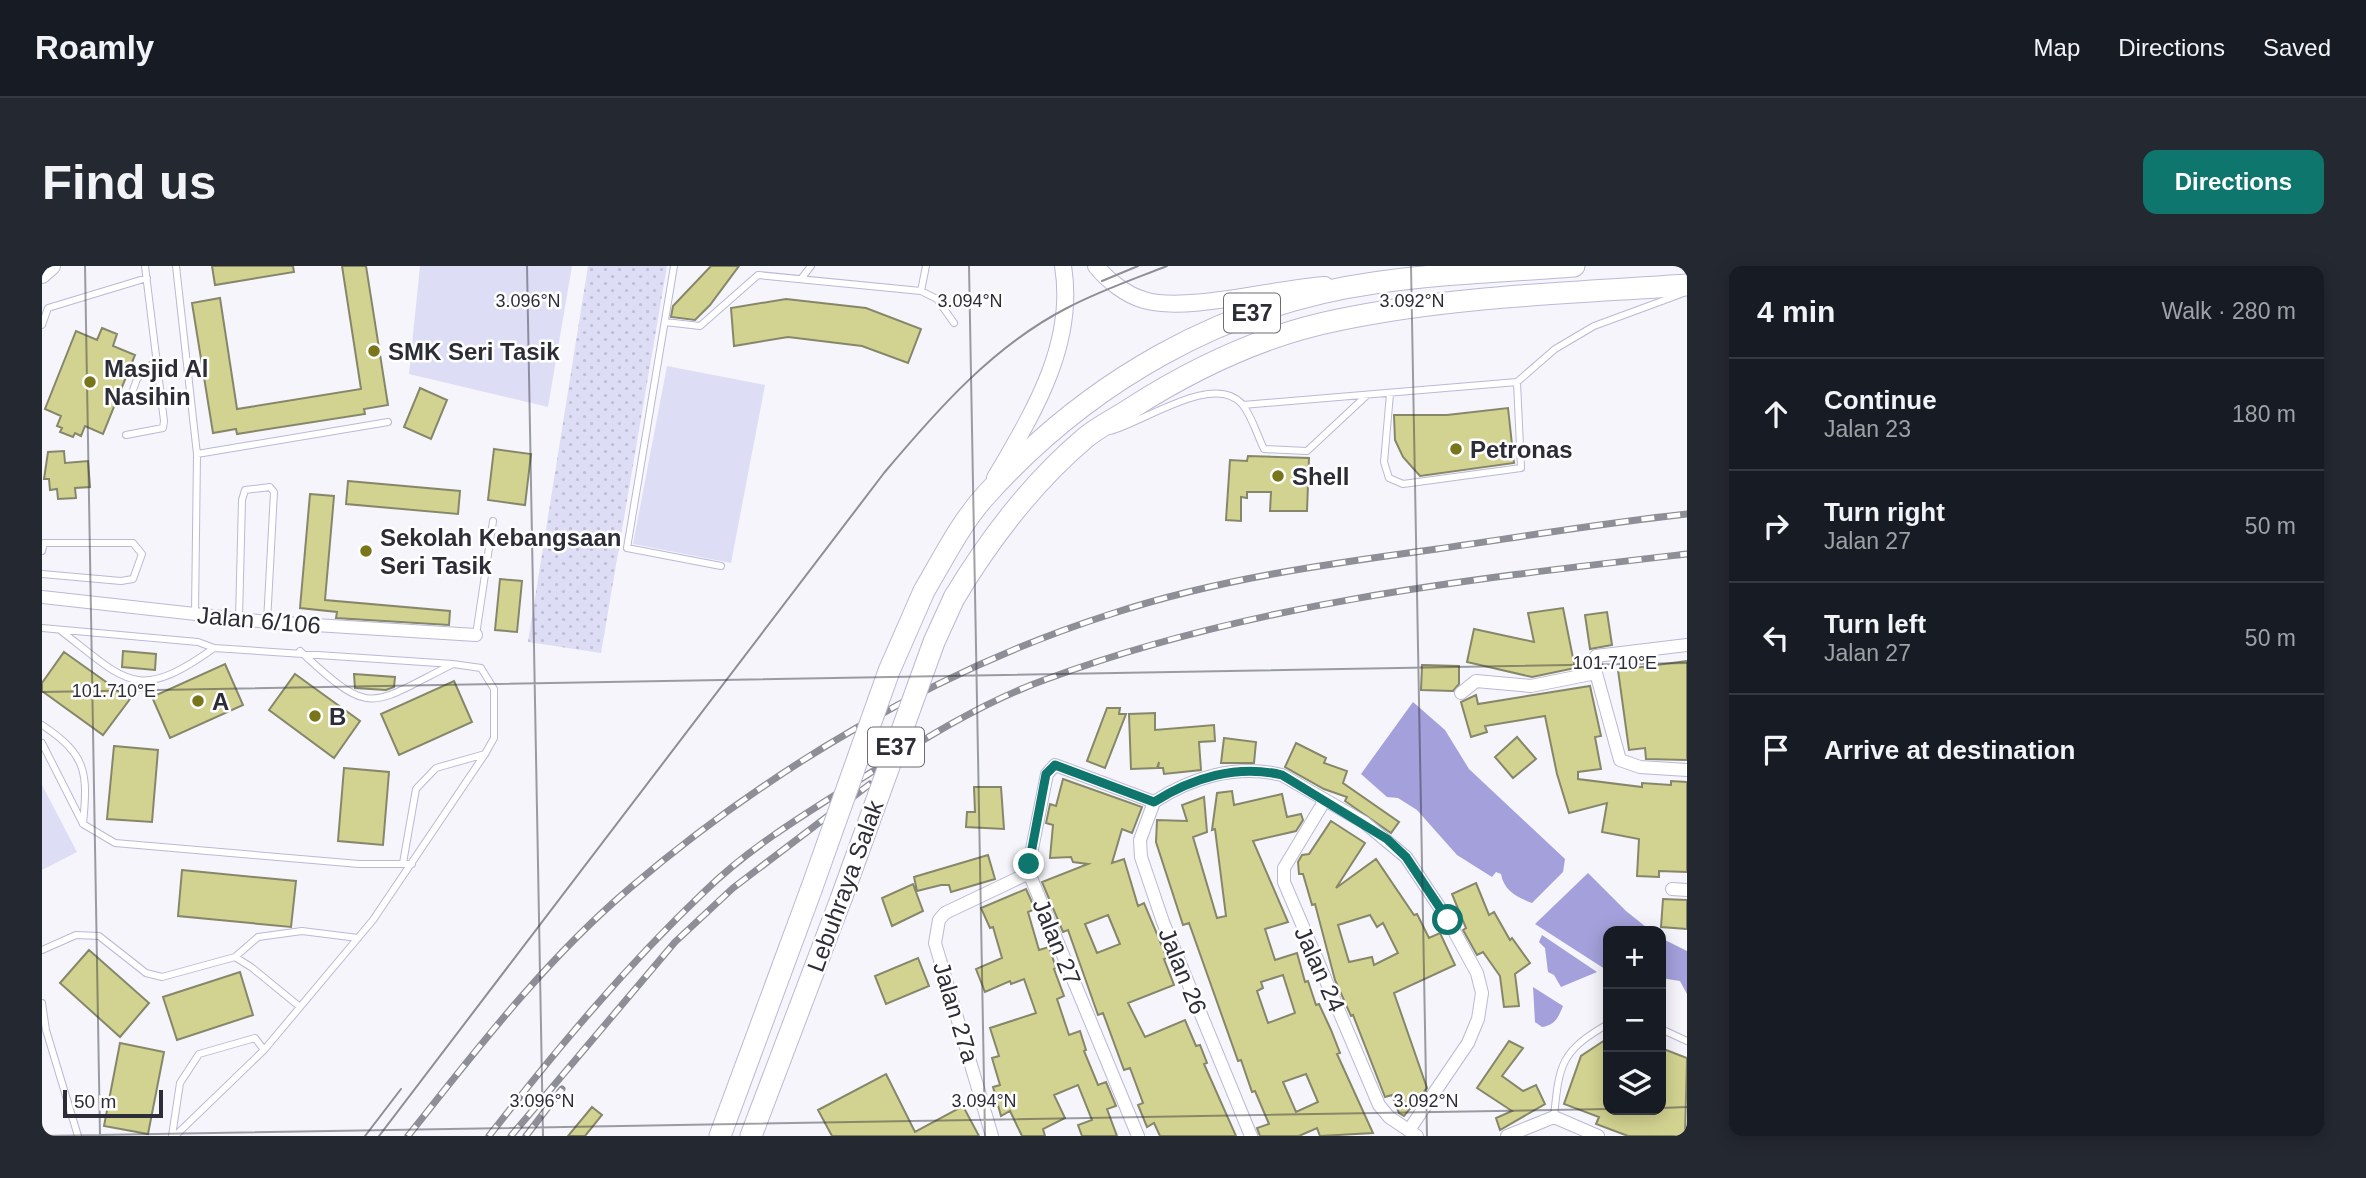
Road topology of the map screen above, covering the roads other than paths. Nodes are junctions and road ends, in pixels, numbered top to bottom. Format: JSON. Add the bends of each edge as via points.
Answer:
{"nodes":[{"id":1,"x":50,"y":266,"type":"edge"},
{"id":2,"x":145,"y":266,"type":"edge"},
{"id":3,"x":176,"y":266,"type":"edge"},
{"id":4,"x":674,"y":266,"type":"edge"},
{"id":5,"x":811,"y":266,"type":"edge"},
{"id":6,"x":926,"y":266,"type":"edge"},
{"id":7,"x":1063,"y":266,"type":"edge"},
{"id":8,"x":1096,"y":266,"type":"edge"},
{"id":9,"x":1574,"y":266,"type":"edge"},
{"id":10,"x":42,"y":268,"type":"edge"},
{"id":11,"x":42,"y":275,"type":"edge"},
{"id":12,"x":147,"y":278,"type":"junction"},
{"id":13,"x":801,"y":279,"type":"junction"},
{"id":14,"x":1373,"y":283,"type":"junction"},
{"id":15,"x":1687,"y":285,"type":"edge"},
{"id":16,"x":921,"y":291,"type":"junction"},
{"id":17,"x":1687,"y":292,"type":"edge"},
{"id":18,"x":665,"y":322,"type":"junction"},
{"id":19,"x":954,"y":323,"type":"dead end"},
{"id":20,"x":42,"y":325,"type":"edge"},
{"id":21,"x":157,"y":359,"type":"junction"},
{"id":22,"x":1517,"y":382,"type":"junction"},
{"id":23,"x":1390,"y":394,"type":"junction"},
{"id":24,"x":1366,"y":396,"type":"junction"},
{"id":25,"x":129,"y":401,"type":"dead end"},
{"id":26,"x":1242,"y":405,"type":"junction"},
{"id":27,"x":388,"y":422,"type":"dead end"},
{"id":28,"x":126,"y":435,"type":"dead end"},
{"id":29,"x":1086,"y":438,"type":"junction"},
{"id":30,"x":197,"y":453,"type":"junction"},
{"id":31,"x":985,"y":495,"type":"junction"},
{"id":32,"x":493,"y":522,"type":"dead end"},
{"id":33,"x":43,"y":545,"type":"edge"},
{"id":34,"x":721,"y":566,"type":"dead end"},
{"id":35,"x":42,"y":574,"type":"edge"},
{"id":36,"x":42,"y":597,"type":"edge"},
{"id":37,"x":195,"y":614,"type":"junction"},
{"id":38,"x":239,"y":619,"type":"junction"},
{"id":39,"x":267,"y":622,"type":"junction"},
{"id":40,"x":42,"y":628,"type":"edge"},
{"id":41,"x":59,"y":629,"type":"junction"},
{"id":42,"x":476,"y":635,"type":"joint"},
{"id":43,"x":1687,"y":645,"type":"edge"},
{"id":44,"x":214,"y":648,"type":"junction"},
{"id":45,"x":300,"y":652,"type":"junction"},
{"id":46,"x":453,"y":664,"type":"junction"},
{"id":47,"x":1596,"y":673,"type":"junction"},
{"id":48,"x":1461,"y":693,"type":"dead end"},
{"id":49,"x":42,"y":726,"type":"edge"},
{"id":50,"x":42,"y":743,"type":"edge"},
{"id":51,"x":485,"y":754,"type":"junction"},
{"id":52,"x":1687,"y":770,"type":"edge"},
{"id":53,"x":1325,"y":800,"type":"junction"},
{"id":54,"x":1154,"y":802,"type":"junction"},
{"id":55,"x":83,"y":824,"type":"junction"},
{"id":56,"x":403,"y":863,"type":"junction"},
{"id":57,"x":412,"y":864,"type":"junction"},
{"id":58,"x":1029,"y":873,"type":"junction"},
{"id":59,"x":1672,"y":889,"type":"dead end"},
{"id":60,"x":1687,"y":890,"type":"edge"},
{"id":61,"x":358,"y":938,"type":"junction"},
{"id":62,"x":42,"y":950,"type":"edge"},
{"id":63,"x":235,"y":957,"type":"junction"},
{"id":64,"x":42,"y":1003,"type":"edge"},
{"id":65,"x":300,"y":1007,"type":"junction"},
{"id":66,"x":1603,"y":1027,"type":"edge"},
{"id":67,"x":44,"y":1031,"type":"edge"},
{"id":68,"x":1666,"y":1031,"type":"edge"},
{"id":69,"x":1687,"y":1041,"type":"edge"},
{"id":70,"x":264,"y":1050,"type":"junction"},
{"id":71,"x":1554,"y":1118,"type":"junction"},
{"id":72,"x":1413,"y":1133,"type":"edge"},
{"id":73,"x":78,"y":1136,"type":"edge"},
{"id":74,"x":173,"y":1136,"type":"edge"},
{"id":75,"x":720,"y":1136,"type":"edge"},
{"id":76,"x":751,"y":1136,"type":"edge"},
{"id":77,"x":992,"y":1136,"type":"edge"},
{"id":78,"x":1138,"y":1136,"type":"edge"},
{"id":79,"x":1251,"y":1136,"type":"edge"},
{"id":80,"x":1507,"y":1136,"type":"edge"},
{"id":81,"x":1598,"y":1136,"type":"edge"}],
"edges":[{"from":1,"to":10,"type":"main road"},
{"from":1,"to":11,"type":"main road"},
{"from":2,"to":12,"type":"lane"},
{"from":3,"to":30,"type":"lane"},
{"from":4,"to":18,"type":"lane"},
{"from":5,"to":13,"type":"lane"},
{"from":6,"to":16,"type":"lane"},
{"from":7,"to":31,"type":"main road","via":[[1064,321],[1056,360]]},
{"from":8,"to":14,"type":"main road","via":[[1106,279],[1143,300],[1179,304],[1294,287]]},
{"from":9,"to":14,"type":"highway","name":"Lebuhraya Salak","number":"E37"},
{"from":12,"to":20,"type":"lane","via":[[48,308]]},
{"from":12,"to":21,"type":"lane"},
{"from":13,"to":16,"type":"lane"},
{"from":13,"to":18,"type":"lane","via":[[758,275],[700,326]]},
{"from":14,"to":31,"type":"highway","name":"Lebuhraya Salak","number":"E37","via":[[1220,324],[1157,356],[1065,420]]},
{"from":15,"to":29,"type":"highway","name":"Lebuhraya Salak","number":"E37","via":[[1474,302],[1339,320],[1236,351],[1163,388]]},
{"from":16,"to":19,"type":"lane","via":[[937,299]]},
{"from":17,"to":22,"type":"lane","via":[[1594,326],[1555,349]]},
{"from":18,"to":34,"type":"lane","via":[[627,548]]},
{"from":21,"to":25,"type":"lane","via":[[137,379]]},
{"from":21,"to":28,"type":"lane","via":[[163,428]]},
{"from":22,"to":23,"type":"lane"},
{"from":22,"to":23,"type":"lane","via":[[1521,468],[1403,484],[1389,478],[1384,462]]},
{"from":23,"to":24,"type":"lane"},
{"from":24,"to":26,"type":"lane"},
{"from":24,"to":26,"type":"lane","via":[[1307,451],[1264,449]]},
{"from":26,"to":29,"type":"lane","via":[[1230,395],[1205,393],[1133,425]]},
{"from":27,"to":30,"type":"lane"},
{"from":29,"to":76,"type":"highway","name":"Lebuhraya Salak","number":"E37","bridge":true,"via":[[1022,501],[954,598]]},
{"from":30,"to":37,"type":"lane"},
{"from":31,"to":75,"type":"highway","name":"Lebuhraya Salak","number":"E37","bridge":true,"via":[[924,592],[889,671]]},
{"from":32,"to":42,"type":"lane"},
{"from":33,"to":35,"type":"lane","via":[[133,543],[142,554],[133,579],[121,582]]},
{"from":36,"to":37,"type":"street","name":"Jalan 6/106"},
{"from":37,"to":38,"type":"street","name":"Jalan 6/106"},
{"from":38,"to":39,"type":"street","name":"Jalan 6/106"},
{"from":38,"to":39,"type":"lane","via":[[242,500],[245,490],[270,487],[274,492]]},
{"from":39,"to":42,"type":"street","name":"Jalan 6/106"},
{"from":40,"to":41,"type":"lane"},
{"from":41,"to":44,"type":"lane","via":[[198,642]]},
{"from":41,"to":44,"type":"lane","via":[[120,676],[144,683],[184,669]]},
{"from":43,"to":47,"type":"street","via":[[1596,656]]},
{"from":44,"to":45,"type":"lane"},
{"from":45,"to":46,"type":"lane"},
{"from":45,"to":46,"type":"lane","via":[[358,698],[379,701]]},
{"from":46,"to":51,"type":"lane","via":[[481,668],[494,688],[494,738]]},
{"from":47,"to":48,"type":"street","via":[[1531,686],[1476,681]]},
{"from":47,"to":52,"type":"street","via":[[1620,760],[1640,767]]},
{"from":49,"to":55,"type":"lane","via":[[82,760]]},
{"from":50,"to":55,"type":"lane"},
{"from":51,"to":56,"type":"lane","via":[[436,768],[416,789]]},
{"from":51,"to":57,"type":"lane"},
{"from":53,"to":54,"type":"street","via":[[1282,775],[1258,771],[1200,778]]},
{"from":53,"to":72,"type":"street","name":"Jalan 24","via":[[1284,868],[1284,883],[1379,1105]]},
{"from":53,"to":72,"type":"street","via":[[1387,839],[1406,857],[1468,954],[1482,993],[1468,1043]]},
{"from":54,"to":58,"type":"street","name":"Jalan 27","via":[[1061,766],[1049,769]]},
{"from":54,"to":79,"type":"street","name":"Jalan 26","via":[[1140,840],[1141,857]]},
{"from":55,"to":56,"type":"lane","via":[[115,843],[359,864]]},
{"from":56,"to":57,"type":"lane"},
{"from":57,"to":61,"type":"lane"},
{"from":58,"to":77,"type":"street","name":"Jalan 27a","via":[[945,913],[934,943]]},
{"from":58,"to":78,"type":"street","name":"Jalan 27"},
{"from":59,"to":60,"type":"street"},
{"from":61,"to":63,"type":"lane","via":[[302,931],[258,937]]},
{"from":61,"to":65,"type":"lane"},
{"from":62,"to":63,"type":"lane","via":[[76,935],[99,936],[146,973],[162,977]]},
{"from":63,"to":65,"type":"lane"},
{"from":64,"to":67,"type":"lane"},
{"from":65,"to":70,"type":"lane"},
{"from":66,"to":71,"type":"lane","via":[[1579,1041],[1567,1058],[1557,1079]]},
{"from":67,"to":73,"type":"lane"},
{"from":68,"to":69,"type":"lane"},
{"from":70,"to":74,"type":"lane"},
{"from":70,"to":74,"type":"lane","via":[[255,1038],[199,1054],[180,1083]]},
{"from":71,"to":80,"type":"street"},
{"from":71,"to":81,"type":"street"}]}
